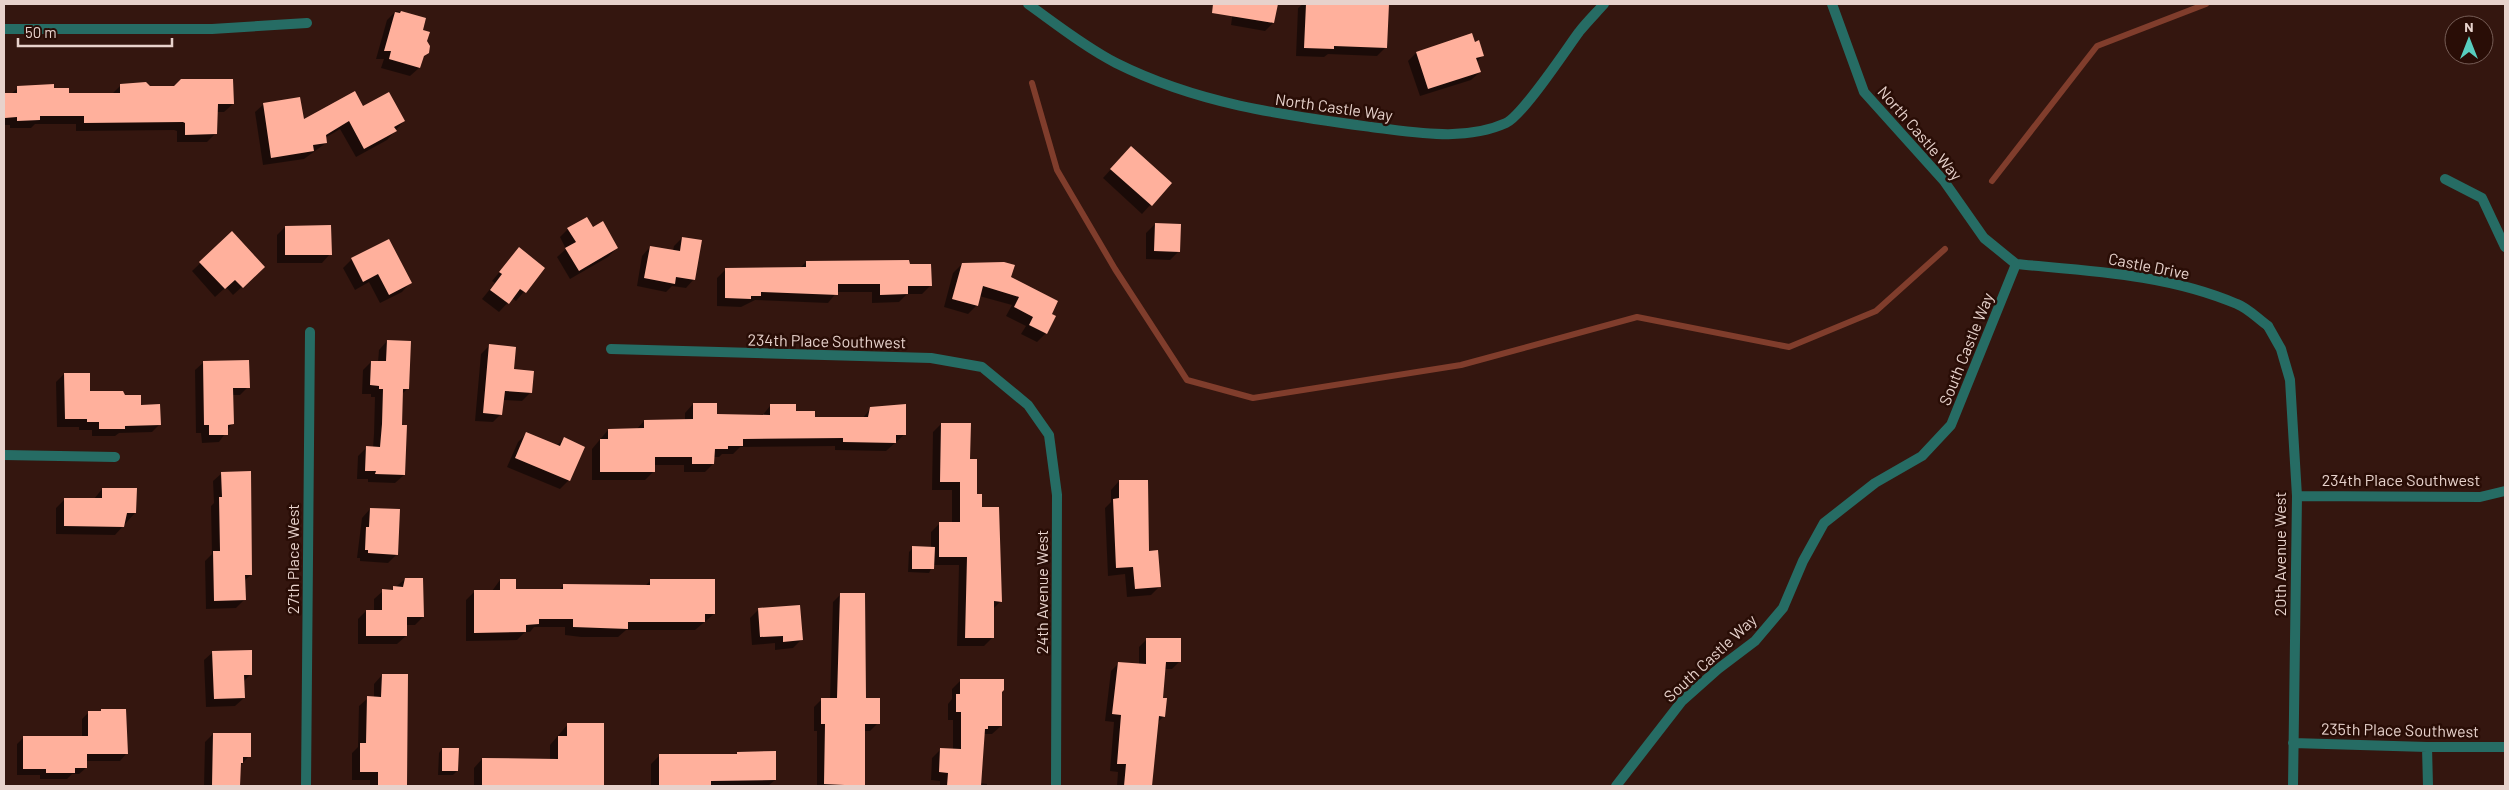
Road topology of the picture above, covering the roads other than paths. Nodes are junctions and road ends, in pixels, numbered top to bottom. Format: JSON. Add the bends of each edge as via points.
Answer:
{"nodes":[{"id":1,"x":1028,"y":4,"type":"edge"},
{"id":2,"x":1604,"y":4,"type":"edge"},
{"id":3,"x":1832,"y":4,"type":"edge"},
{"id":4,"x":307,"y":23,"type":"dead end"},
{"id":5,"x":4,"y":28,"type":"edge"},
{"id":6,"x":2445,"y":179,"type":"dead end"},
{"id":7,"x":2505,"y":247,"type":"edge"},
{"id":8,"x":2016,"y":264,"type":"junction"},
{"id":9,"x":2268,"y":326,"type":"joint"},
{"id":10,"x":310,"y":332,"type":"dead end"},
{"id":11,"x":611,"y":349,"type":"dead end"},
{"id":12,"x":1028,"y":405,"type":"joint"},
{"id":13,"x":4,"y":455,"type":"edge"},
{"id":14,"x":115,"y":457,"type":"dead end"},
{"id":15,"x":2505,"y":491,"type":"edge"},
{"id":16,"x":2297,"y":496,"type":"junction"},
{"id":17,"x":2293,"y":743,"type":"junction"},
{"id":18,"x":2505,"y":746,"type":"edge"},
{"id":19,"x":2427,"y":747,"type":"junction"},
{"id":20,"x":306,"y":786,"type":"edge"},
{"id":21,"x":1056,"y":786,"type":"edge"},
{"id":22,"x":1616,"y":786,"type":"edge"},
{"id":23,"x":2294,"y":786,"type":"edge"},
{"id":24,"x":2428,"y":786,"type":"edge"}],
"edges":[{"from":1,"to":2,"type":"street","name":"North Castle Way","via":[[1115,62],[1163,84],[1218,102],[1267,113],[1421,133],[1467,134],[1507,122],[1532,96]]},
{"from":3,"to":8,"type":"street","name":"North Castle Way","via":[[1864,92],[1944,181],[1984,238]]},
{"from":4,"to":5,"type":"street","via":[[212,28]]},
{"from":6,"to":7,"type":"street","via":[[2482,198]]},
{"from":8,"to":9,"type":"street","name":"Castle Drive","via":[[2126,274],[2187,287],[2239,304]]},
{"from":8,"to":22,"type":"street","name":"South Castle Way","via":[[1951,425],[1922,456],[1875,483],[1824,524],[1803,561],[1783,608],[1755,641],[1682,701]]},
{"from":9,"to":16,"type":"street","name":"20th Avenue West","via":[[2281,349],[2290,380]]},
{"from":10,"to":20,"type":"street","name":"27th Place West"},
{"from":11,"to":12,"type":"street","name":"234th Place Southwest","via":[[930,358],[982,367]]},
{"from":12,"to":21,"type":"street","name":"24th Avenue West","via":[[1049,435],[1057,495]]},
{"from":13,"to":14,"type":"street"},
{"from":15,"to":16,"type":"street","name":"234th Place Southwest","via":[[2480,497]]},
{"from":16,"to":17,"type":"street","name":"20th Avenue West"},
{"from":17,"to":19,"type":"street","name":"235th Place Southwest"},
{"from":17,"to":23,"type":"street","name":"20th Avenue West"},
{"from":18,"to":19,"type":"street","name":"235th Place Southwest"},
{"from":19,"to":24,"type":"street"}]}
